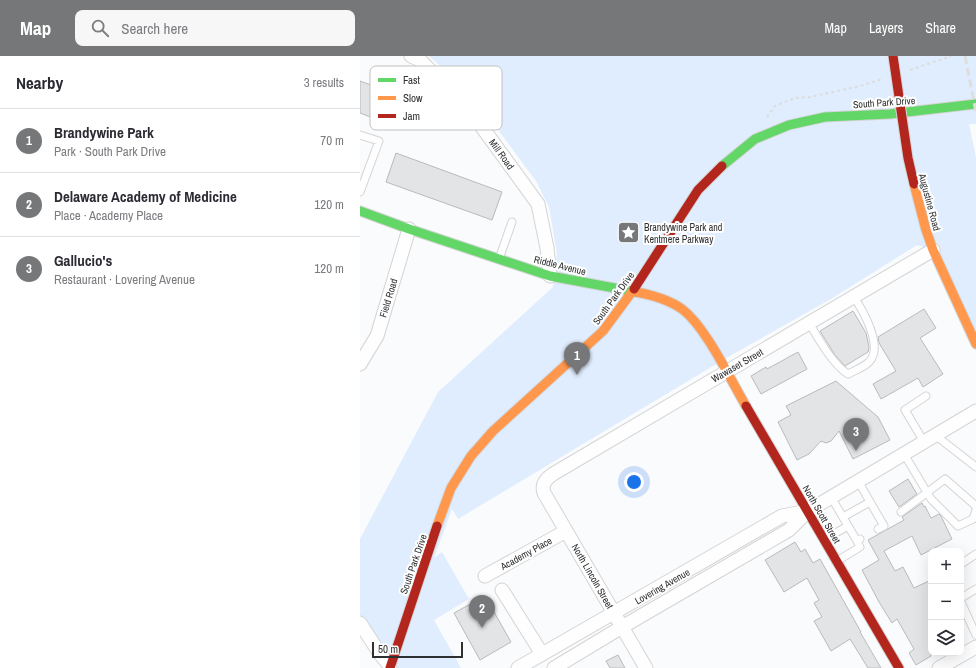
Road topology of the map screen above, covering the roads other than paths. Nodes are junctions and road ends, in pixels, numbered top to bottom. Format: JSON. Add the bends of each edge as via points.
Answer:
{"nodes":[{"id":1,"x":411,"y":56,"type":"edge"},
{"id":2,"x":893,"y":56,"type":"edge"},
{"id":3,"x":426,"y":66,"type":"edge"},
{"id":4,"x":976,"y":104,"type":"edge"},
{"id":5,"x":484,"y":130,"type":"edge"},
{"id":6,"x":360,"y":135,"type":"edge"},
{"id":7,"x":363,"y":176,"type":"edge"},
{"id":8,"x":360,"y":192,"type":"edge"},
{"id":9,"x":360,"y":211,"type":"edge"},
{"id":10,"x":512,"y":222,"type":"dead end"},
{"id":11,"x":409,"y":229,"type":"junction"},
{"id":12,"x":933,"y":250,"type":"junction"},
{"id":13,"x":498,"y":259,"type":"junction"},
{"id":14,"x":550,"y":276,"type":"junction"},
{"id":15,"x":633,"y":291,"type":"junction"},
{"id":16,"x":854,"y":296,"type":"junction"},
{"id":17,"x":809,"y":323,"type":"junction"},
{"id":18,"x":976,"y":344,"type":"edge"},
{"id":19,"x":360,"y":364,"type":"edge"},
{"id":20,"x":726,"y":372,"type":"junction"},
{"id":21,"x":926,"y":396,"type":"dead end"},
{"id":22,"x":976,"y":411,"type":"edge"},
{"id":23,"x":930,"y":439,"type":"junction"},
{"id":24,"x":904,"y":454,"type":"junction"},
{"id":25,"x":976,"y":467,"type":"edge"},
{"id":26,"x":858,"y":481,"type":"junction"},
{"id":27,"x":544,"y":484,"type":"joint"},
{"id":28,"x":927,"y":493,"type":"junction"},
{"id":29,"x":831,"y":497,"type":"junction"},
{"id":30,"x":870,"y":502,"type":"junction"},
{"id":31,"x":976,"y":506,"type":"edge"},
{"id":32,"x":976,"y":510,"type":"edge"},
{"id":33,"x":808,"y":511,"type":"junction"},
{"id":34,"x":901,"y":512,"type":"dead end"},
{"id":35,"x":843,"y":517,"type":"junction"},
{"id":36,"x":851,"y":529,"type":"junction"},
{"id":37,"x":878,"y":529,"type":"dead end"},
{"id":38,"x":566,"y":531,"type":"junction"},
{"id":39,"x":824,"y":539,"type":"junction"},
{"id":40,"x":976,"y":554,"type":"edge"},
{"id":41,"x":837,"y":561,"type":"junction"},
{"id":42,"x":964,"y":562,"type":"edge"},
{"id":43,"x":485,"y":576,"type":"dead end"},
{"id":44,"x":976,"y":589,"type":"edge"},
{"id":45,"x":502,"y":590,"type":"dead end"},
{"id":46,"x":964,"y":596,"type":"edge"},
{"id":47,"x":964,"y":608,"type":"edge"},
{"id":48,"x":614,"y":613,"type":"junction"},
{"id":49,"x":360,"y":623,"type":"edge"},
{"id":50,"x":622,"y":626,"type":"junction"},
{"id":51,"x":976,"y":634,"type":"edge"},
{"id":52,"x":976,"y":647,"type":"edge"},
{"id":53,"x":542,"y":654,"type":"junction"},
{"id":54,"x":390,"y":667,"type":"edge"},
{"id":55,"x":518,"y":668,"type":"edge"},
{"id":56,"x":554,"y":668,"type":"edge"},
{"id":57,"x":646,"y":668,"type":"edge"},
{"id":58,"x":899,"y":668,"type":"edge"},
{"id":59,"x":939,"y":668,"type":"edge"}],
"edges":[{"from":1,"to":3,"type":"street","name":"Mill Road"},
{"from":2,"to":12,"type":"street","name":"Augustine Road","bridge":true,"via":[[908,158]]},
{"from":4,"to":15,"type":"street","name":"South Park Drive","via":[[890,114],[825,117],[789,125],[755,139],[726,162],[698,190]]},
{"from":5,"to":14,"type":"street","name":"Mill Road","via":[[538,204]]},
{"from":6,"to":7,"type":"lane","via":[[379,141]]},
{"from":7,"to":8,"type":"lane"},
{"from":9,"to":11,"type":"street","name":"Riddle Avenue"},
{"from":10,"to":13,"type":"lane"},
{"from":11,"to":13,"type":"street","name":"Riddle Avenue"},
{"from":11,"to":19,"type":"street","name":"Field Road","via":[[377,336]]},
{"from":12,"to":16,"type":"street","name":"Wawaset Street"},
{"from":12,"to":18,"type":"street","name":"Augustine Road"},
{"from":13,"to":14,"type":"street","name":"Riddle Avenue"},
{"from":14,"to":15,"type":"street","name":"Riddle Avenue"},
{"from":15,"to":20,"type":"street","name":"Riddle Avenue","via":[[662,298],[692,317]]},
{"from":15,"to":54,"type":"street","name":"South Park Drive","via":[[603,331],[493,431],[470,456],[451,488]]},
{"from":16,"to":17,"type":"street","name":"Wawaset Street"},
{"from":16,"to":17,"type":"lane","via":[[869,325],[874,345],[869,363],[848,374],[842,371]]},
{"from":17,"to":20,"type":"street","name":"Wawaset Street"},
{"from":20,"to":27,"type":"street","name":"Wawaset Street","via":[[553,474]]},
{"from":20,"to":33,"type":"street","name":"North Scott Street"},
{"from":21,"to":23,"type":"lane","via":[[905,410]]},
{"from":22,"to":23,"type":"street","name":"Lovering Avenue"},
{"from":23,"to":24,"type":"street","name":"Lovering Avenue"},
{"from":23,"to":25,"type":"lane"},
{"from":24,"to":26,"type":"street","name":"Lovering Avenue"},
{"from":24,"to":28,"type":"lane"},
{"from":26,"to":29,"type":"street","name":"Lovering Avenue"},
{"from":26,"to":30,"type":"lane"},
{"from":27,"to":38,"type":"street","name":"North Lincoln Street","via":[[544,493]]},
{"from":28,"to":31,"type":"lane","via":[[946,479]]},
{"from":28,"to":32,"type":"lane","via":[[958,526],[973,519]]},
{"from":28,"to":34,"type":"lane"},
{"from":29,"to":33,"type":"street","name":"Lovering Avenue"},
{"from":29,"to":35,"type":"lane"},
{"from":30,"to":35,"type":"lane"},
{"from":30,"to":37,"type":"lane","via":[[875,517],[884,526]]},
{"from":33,"to":39,"type":"street","name":"North Scott Street"},
{"from":33,"to":48,"type":"street","name":"Lovering Avenue","via":[[782,516]]},
{"from":33,"to":50,"type":"street","name":"Lovering Avenue","via":[[789,530]]},
{"from":35,"to":36,"type":"lane"},
{"from":36,"to":39,"type":"lane"},
{"from":36,"to":41,"type":"lane","via":[[860,547]]},
{"from":38,"to":43,"type":"street","name":"Academy Place"},
{"from":38,"to":48,"type":"street","name":"North Lincoln Street"},
{"from":39,"to":41,"type":"street","name":"North Scott Street"},
{"from":40,"to":42,"type":"lane"},
{"from":41,"to":58,"type":"street","name":"North Scott Street"},
{"from":44,"to":46,"type":"lane"},
{"from":45,"to":53,"type":"street"},
{"from":47,"to":51,"type":"lane"},
{"from":48,"to":50,"type":"street","name":"North Lincoln Street"},
{"from":48,"to":53,"type":"street","name":"Lovering Avenue"},
{"from":49,"to":54,"type":"street"},
{"from":50,"to":56,"type":"street","name":"Lovering Avenue"},
{"from":50,"to":57,"type":"street","name":"North Lincoln Street"},
{"from":52,"to":59,"type":"street"},
{"from":53,"to":55,"type":"street","name":"Lovering Avenue"}]}
